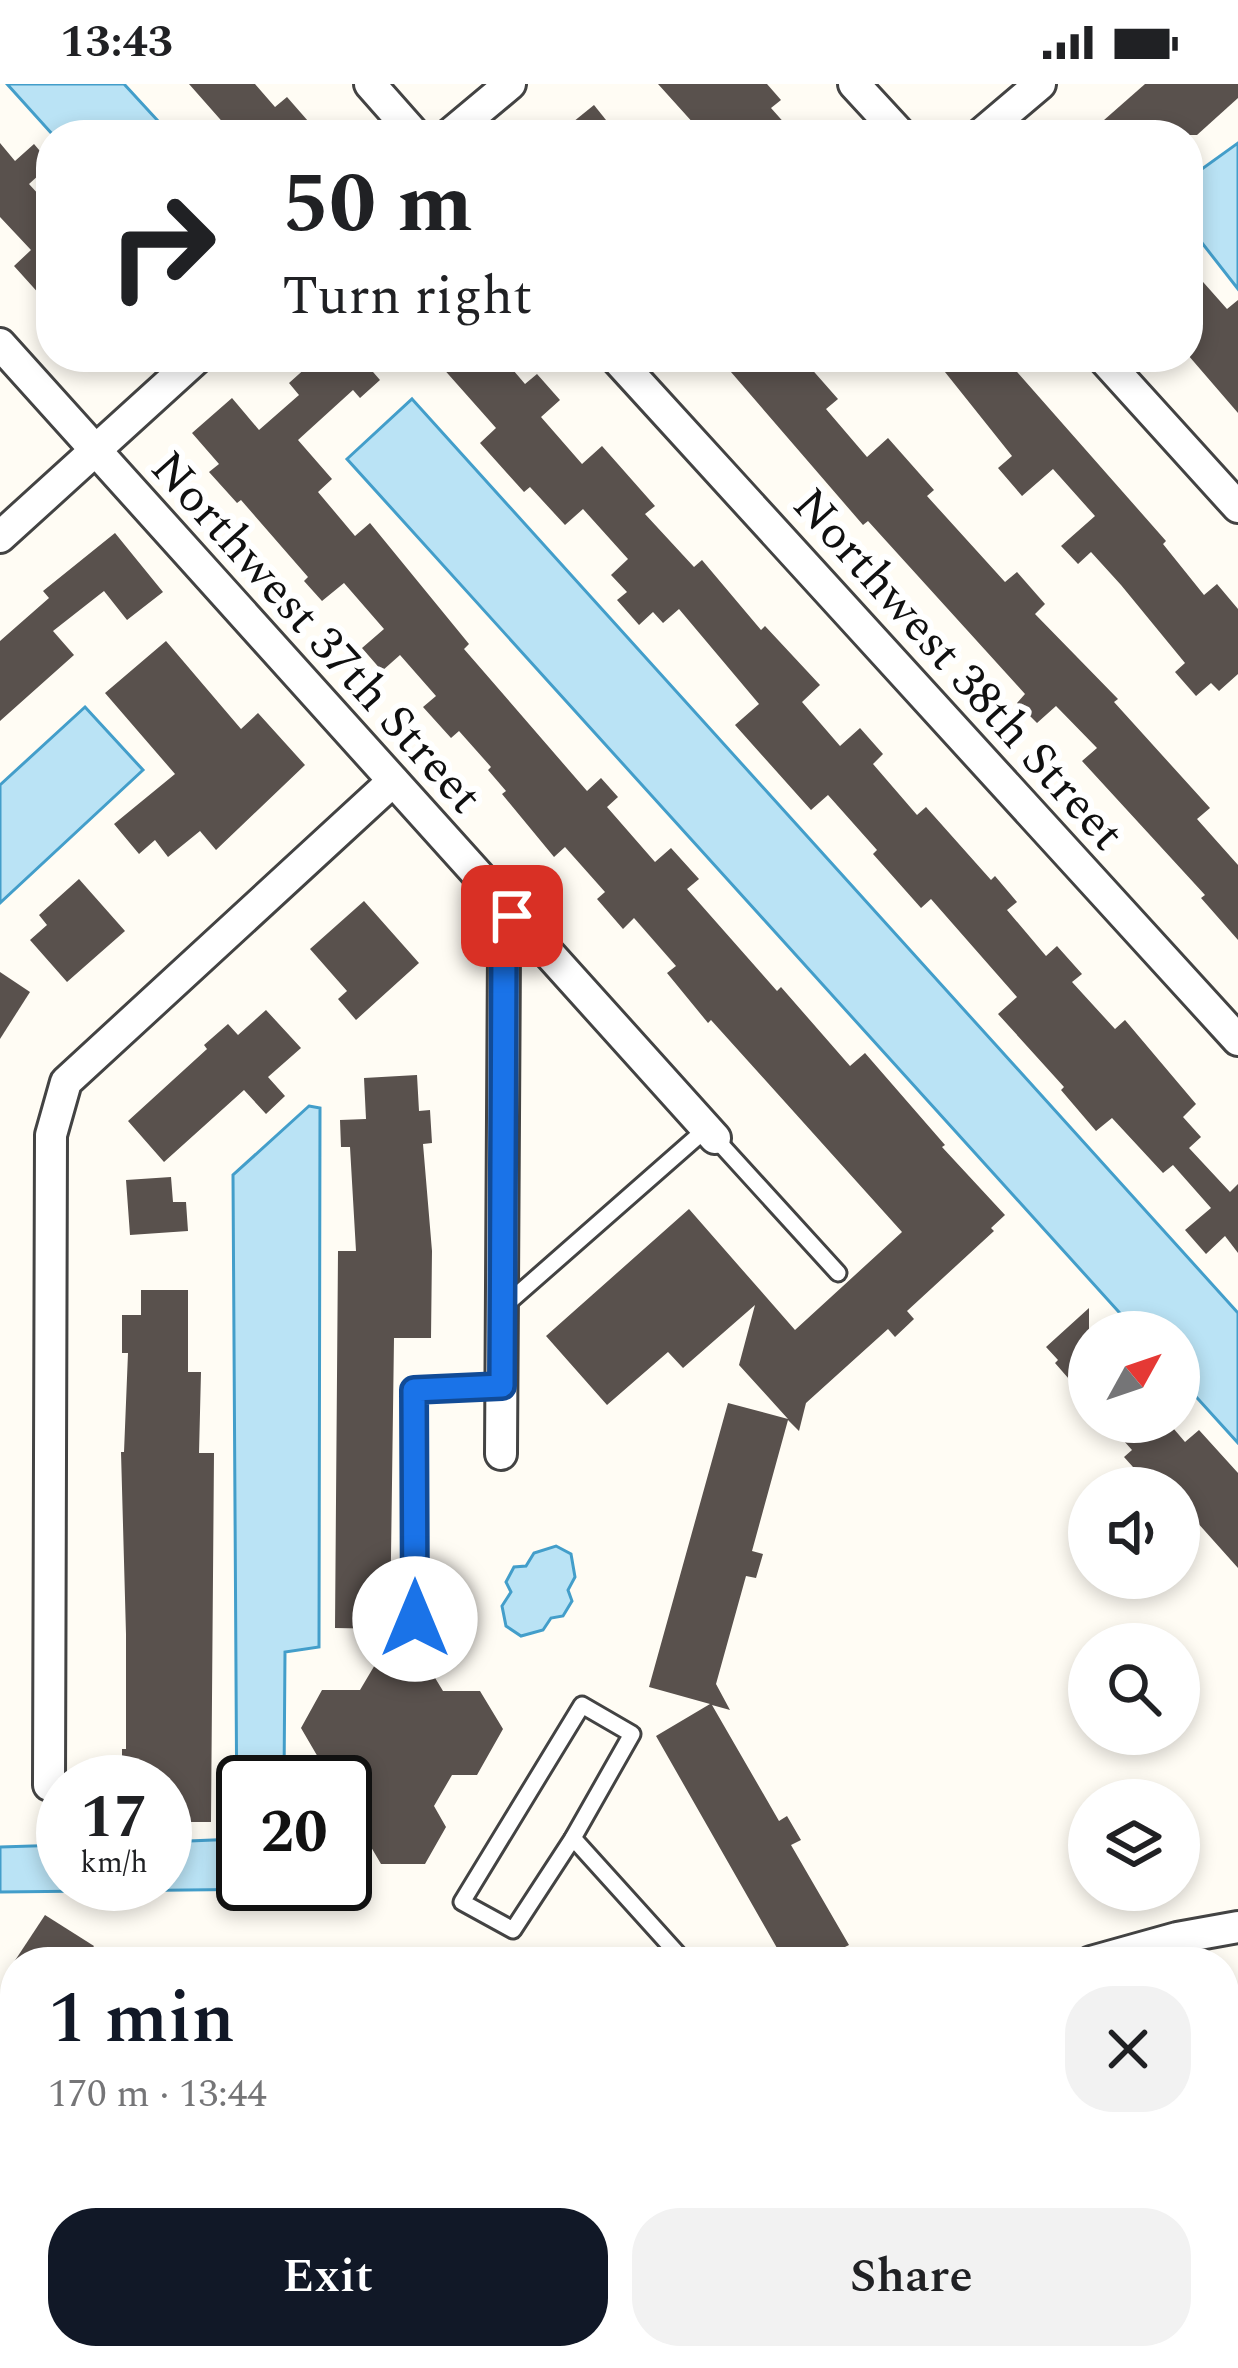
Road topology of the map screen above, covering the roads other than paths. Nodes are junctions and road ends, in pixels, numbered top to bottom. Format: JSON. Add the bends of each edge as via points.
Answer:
{"nodes":[{"id":1,"x":370,"y":84,"type":"edge"},
{"id":2,"x":509,"y":84,"type":"edge"},
{"id":3,"x":854,"y":84,"type":"edge"},
{"id":4,"x":1040,"y":84,"type":"edge"},
{"id":5,"x":402,"y":120,"type":"edge"},
{"id":6,"x":467,"y":120,"type":"edge"},
{"id":7,"x":887,"y":120,"type":"edge"},
{"id":8,"x":998,"y":120,"type":"edge"},
{"id":9,"x":0,"y":344,"type":"edge"},
{"id":10,"x":182,"y":372,"type":"edge"},
{"id":11,"x":629,"y":372,"type":"edge"},
{"id":12,"x":1116,"y":372,"type":"edge"},
{"id":13,"x":96,"y":451,"type":"junction"},
{"id":14,"x":1238,"y":507,"type":"edge"},
{"id":15,"x":0,"y":538,"type":"edge"},
{"id":16,"x":393,"y":781,"type":"junction"},
{"id":17,"x":512,"y":916,"type":"junction"},
{"id":18,"x":1238,"y":1040,"type":"edge"},
{"id":19,"x":711,"y":1134,"type":"junction"},
{"id":20,"x":838,"y":1274,"type":"dead end"},
{"id":21,"x":500,"y":1310,"type":"junction"},
{"id":22,"x":502,"y":1386,"type":"junction"},
{"id":23,"x":501,"y":1454,"type":"dead end"},
{"id":24,"x":415,"y":1619,"type":"dead end"},
{"id":25,"x":49,"y":1755,"type":"edge"},
{"id":26,"x":573,"y":1838,"type":"junction"},
{"id":27,"x":1238,"y":1927,"type":"edge"},
{"id":28,"x":671,"y":1947,"type":"edge"},
{"id":29,"x":1145,"y":1947,"type":"edge"}],
"edges":[{"from":1,"to":5,"type":"street"},
{"from":2,"to":6,"type":"street"},
{"from":3,"to":7,"type":"street"},
{"from":4,"to":8,"type":"street"},
{"from":9,"to":13,"type":"street","name":"Northwest 37th Street"},
{"from":10,"to":13,"type":"street"},
{"from":11,"to":18,"type":"street","name":"Northwest 38th Street"},
{"from":12,"to":14,"type":"street"},
{"from":13,"to":15,"type":"street"},
{"from":13,"to":16,"type":"street","name":"Northwest 37th Street"},
{"from":16,"to":17,"type":"street","name":"Northwest 37th Street"},
{"from":16,"to":25,"type":"street","via":[[66,1082],[51,1135]]},
{"from":17,"to":19,"type":"street","name":"Northwest 37th Street"},
{"from":17,"to":21,"type":"street","via":[[504,950]]},
{"from":19,"to":20,"type":"lane"},
{"from":19,"to":21,"type":"lane"},
{"from":21,"to":22,"type":"street"},
{"from":22,"to":23,"type":"street"},
{"from":22,"to":24,"type":"lane","via":[[414,1390]]},
{"from":26,"to":26,"type":"lane","via":[[513,1930],[462,1902],[582,1705],[632,1735]]},
{"from":26,"to":28,"type":"lane"},
{"from":27,"to":29,"type":"street"}]}
